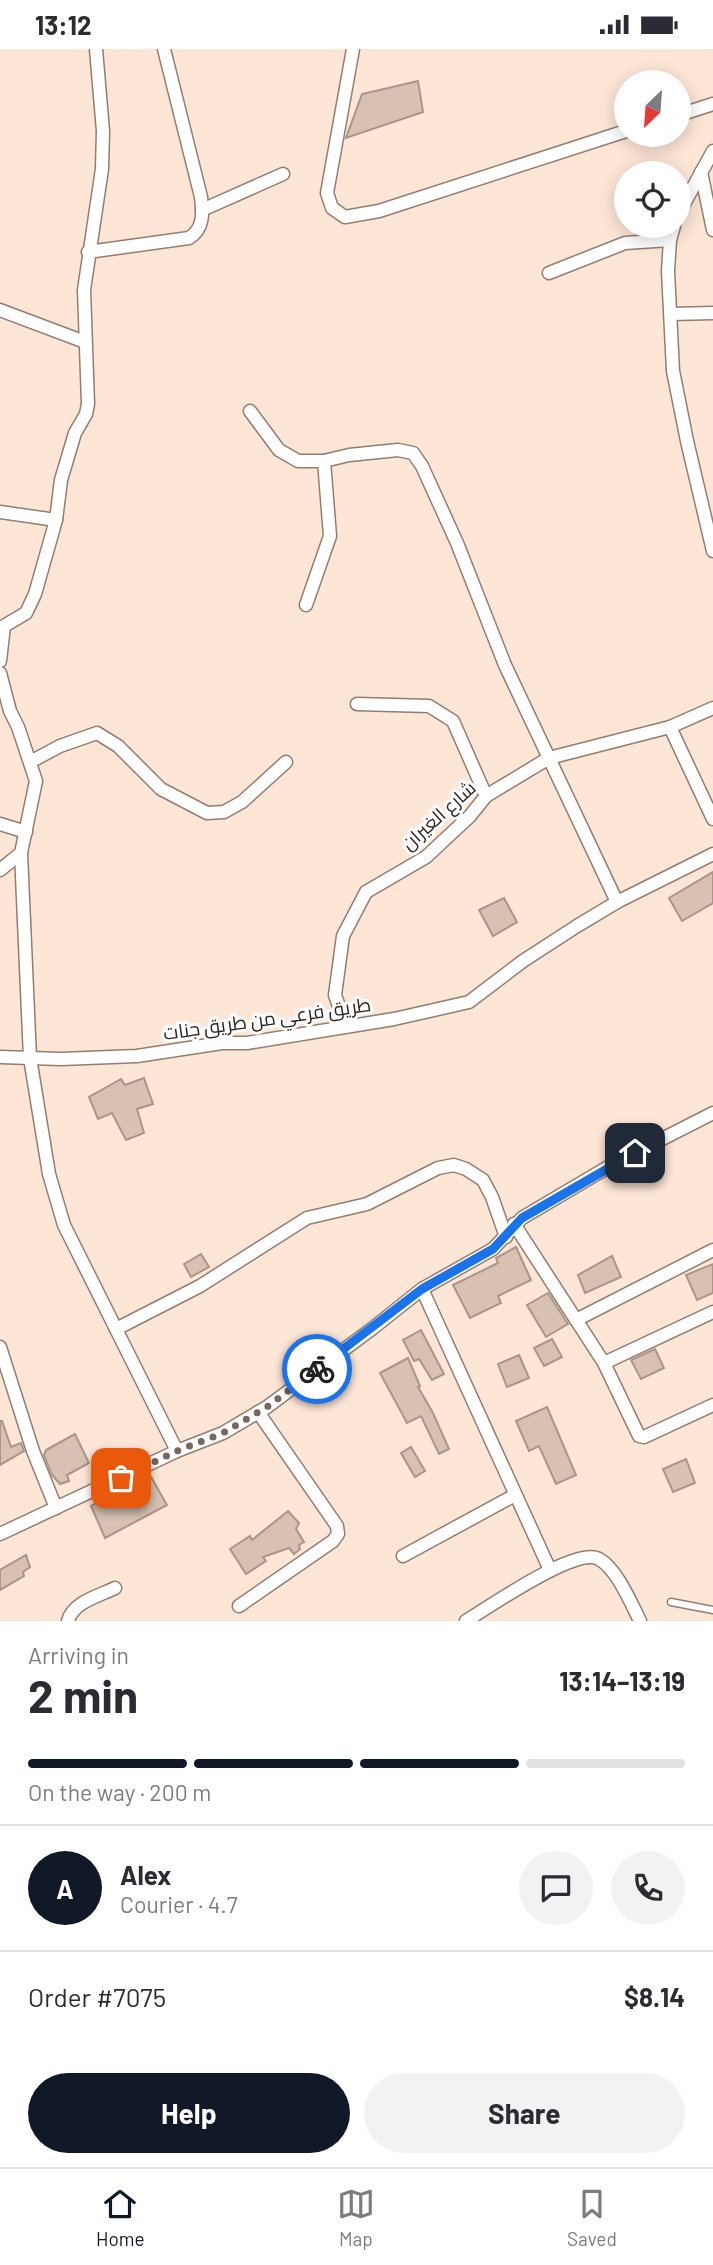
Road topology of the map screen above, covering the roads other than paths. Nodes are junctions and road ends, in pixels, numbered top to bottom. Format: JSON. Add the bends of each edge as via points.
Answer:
{"nodes":[{"id":1,"x":96,"y":49,"type":"edge"},
{"id":2,"x":164,"y":49,"type":"edge"},
{"id":3,"x":353,"y":49,"type":"edge"},
{"id":4,"x":713,"y":104,"type":"edge"},
{"id":5,"x":691,"y":111,"type":"edge"},
{"id":6,"x":614,"y":135,"type":"edge"},
{"id":7,"x":713,"y":151,"type":"edge"},
{"id":8,"x":701,"y":172,"type":"junction"},
{"id":9,"x":283,"y":174,"type":"dead end"},
{"id":10,"x":691,"y":191,"type":"edge"},
{"id":11,"x":202,"y":210,"type":"junction"},
{"id":12,"x":713,"y":230,"type":"edge"},
{"id":13,"x":670,"y":240,"type":"joint"},
{"id":14,"x":88,"y":252,"type":"junction"},
{"id":15,"x":549,"y":273,"type":"dead end"},
{"id":16,"x":0,"y":310,"type":"edge"},
{"id":17,"x":713,"y":313,"type":"edge"},
{"id":18,"x":671,"y":314,"type":"junction"},
{"id":19,"x":85,"y":342,"type":"junction"},
{"id":20,"x":250,"y":411,"type":"dead end"},
{"id":21,"x":324,"y":461,"type":"junction"},
{"id":22,"x":0,"y":512,"type":"edge"},
{"id":23,"x":55,"y":520,"type":"junction"},
{"id":24,"x":713,"y":551,"type":"edge"},
{"id":25,"x":306,"y":605,"type":"dead end"},
{"id":26,"x":2,"y":626,"type":"edge"},
{"id":27,"x":0,"y":661,"type":"edge"},
{"id":28,"x":0,"y":673,"type":"edge"},
{"id":29,"x":357,"y":704,"type":"dead end"},
{"id":30,"x":713,"y":708,"type":"edge"},
{"id":31,"x":670,"y":727,"type":"junction"},
{"id":32,"x":549,"y":758,"type":"junction"},
{"id":33,"x":30,"y":762,"type":"junction"},
{"id":34,"x":286,"y":762,"type":"dead end"},
{"id":35,"x":486,"y":796,"type":"junction"},
{"id":36,"x":713,"y":819,"type":"edge"},
{"id":37,"x":0,"y":824,"type":"edge"},
{"id":38,"x":26,"y":832,"type":"junction"},
{"id":39,"x":21,"y":853,"type":"junction"},
{"id":40,"x":713,"y":854,"type":"edge"},
{"id":41,"x":0,"y":870,"type":"edge"},
{"id":42,"x":617,"y":902,"type":"junction"},
{"id":43,"x":346,"y":1026,"type":"junction"},
{"id":44,"x":0,"y":1057,"type":"edge"},
{"id":45,"x":30,"y":1058,"type":"junction"},
{"id":46,"x":713,"y":1113,"type":"edge"},
{"id":47,"x":514,"y":1224,"type":"junction"},
{"id":48,"x":506,"y":1237,"type":"junction"},
{"id":49,"x":713,"y":1250,"type":"edge"},
{"id":50,"x":422,"y":1289,"type":"junction"},
{"id":51,"x":713,"y":1312,"type":"edge"},
{"id":52,"x":576,"y":1319,"type":"junction"},
{"id":53,"x":116,"y":1329,"type":"junction"},
{"id":54,"x":0,"y":1347,"type":"edge"},
{"id":55,"x":604,"y":1363,"type":"junction"},
{"id":56,"x":713,"y":1405,"type":"edge"},
{"id":57,"x":258,"y":1412,"type":"junction"},
{"id":58,"x":177,"y":1451,"type":"junction"},
{"id":59,"x":515,"y":1495,"type":"junction"},
{"id":60,"x":56,"y":1508,"type":"junction"},
{"id":61,"x":0,"y":1534,"type":"edge"},
{"id":62,"x":403,"y":1556,"type":"dead end"},
{"id":63,"x":550,"y":1570,"type":"junction"},
{"id":64,"x":115,"y":1588,"type":"dead end"},
{"id":65,"x":671,"y":1602,"type":"dead end"},
{"id":66,"x":239,"y":1606,"type":"dead end"},
{"id":67,"x":713,"y":1610,"type":"edge"},
{"id":68,"x":68,"y":1621,"type":"edge"},
{"id":69,"x":466,"y":1621,"type":"edge"},
{"id":70,"x":640,"y":1621,"type":"edge"}],
"edges":[{"from":1,"to":14,"type":"street","via":[[102,169]]},
{"from":2,"to":11,"type":"street"},
{"from":3,"to":6,"type":"street","via":[[327,193],[332,208],[345,217],[379,211]]},
{"from":4,"to":5,"type":"street"},
{"from":7,"to":8,"type":"street"},
{"from":8,"to":10,"type":"street"},
{"from":8,"to":12,"type":"street"},
{"from":9,"to":11,"type":"street"},
{"from":11,"to":14,"type":"street","via":[[199,229],[188,238]]},
{"from":13,"to":15,"type":"street","via":[[625,243]]},
{"from":13,"to":18,"type":"street"},
{"from":14,"to":19,"type":"street"},
{"from":16,"to":19,"type":"street"},
{"from":17,"to":18,"type":"street"},
{"from":18,"to":24,"type":"street","via":[[673,370]]},
{"from":19,"to":23,"type":"street","via":[[88,404],[61,480]]},
{"from":20,"to":21,"type":"street","via":[[279,450],[299,461]]},
{"from":21,"to":25,"type":"street","via":[[330,536]]},
{"from":21,"to":32,"type":"street","via":[[398,450],[412,453],[422,466]]},
{"from":22,"to":23,"type":"street"},
{"from":23,"to":26,"type":"street","via":[[26,613]]},
{"from":26,"to":27,"type":"street"},
{"from":28,"to":33,"type":"street"},
{"from":29,"to":35,"type":"street","via":[[429,706],[453,721]]},
{"from":30,"to":31,"type":"street","name":"شارع الغيران"},
{"from":31,"to":32,"type":"street","name":"شارع الغيران"},
{"from":31,"to":36,"type":"street"},
{"from":32,"to":35,"type":"street","name":"شارع الغيران"},
{"from":32,"to":42,"type":"street"},
{"from":33,"to":34,"type":"street","via":[[97,733],[118,746],[161,789],[207,813],[224,812],[242,802]]},
{"from":33,"to":38,"type":"street","via":[[36,781]]},
{"from":35,"to":43,"type":"street","name":"شارع الغيران","via":[[426,857],[366,892],[343,936],[335,995]]},
{"from":37,"to":38,"type":"street"},
{"from":38,"to":39,"type":"street"},
{"from":39,"to":41,"type":"street"},
{"from":39,"to":45,"type":"street"},
{"from":40,"to":42,"type":"street","name":"طريق فرعي من طريق جنات"},
{"from":42,"to":43,"type":"street","name":"طريق فرعي من طريق جنات","via":[[523,961],[469,1002]]},
{"from":43,"to":45,"type":"street","name":"طريق فرعي من طريق جنات","via":[[137,1056]]},
{"from":44,"to":45,"type":"street","name":"طريق فرعي من طريق جنات"},
{"from":45,"to":53,"type":"street","via":[[49,1174],[64,1224]]},
{"from":46,"to":47,"type":"street","via":[[615,1163]]},
{"from":47,"to":48,"type":"street"},
{"from":47,"to":52,"type":"street"},
{"from":48,"to":50,"type":"street","via":[[480,1258]]},
{"from":48,"to":53,"type":"street","via":[[482,1180],[454,1165],[438,1168],[367,1204],[307,1218],[210,1280]]},
{"from":49,"to":52,"type":"street"},
{"from":50,"to":57,"type":"street"},
{"from":50,"to":59,"type":"street"},
{"from":51,"to":55,"type":"street"},
{"from":52,"to":55,"type":"street"},
{"from":53,"to":58,"type":"street"},
{"from":54,"to":60,"type":"street"},
{"from":55,"to":56,"type":"street","via":[[639,1436]]},
{"from":57,"to":58,"type":"street","via":[[223,1433]]},
{"from":57,"to":66,"type":"street","via":[[337,1526],[338,1534]]},
{"from":58,"to":60,"type":"street"},
{"from":59,"to":62,"type":"street"},
{"from":59,"to":63,"type":"street"},
{"from":60,"to":61,"type":"street"},
{"from":63,"to":69,"type":"street"},
{"from":63,"to":70,"type":"street","via":[[581,1556],[597,1557],[608,1567]]},
{"from":64,"to":68,"type":"street","via":[[77,1606]]},
{"from":65,"to":67,"type":"lane"}]}
